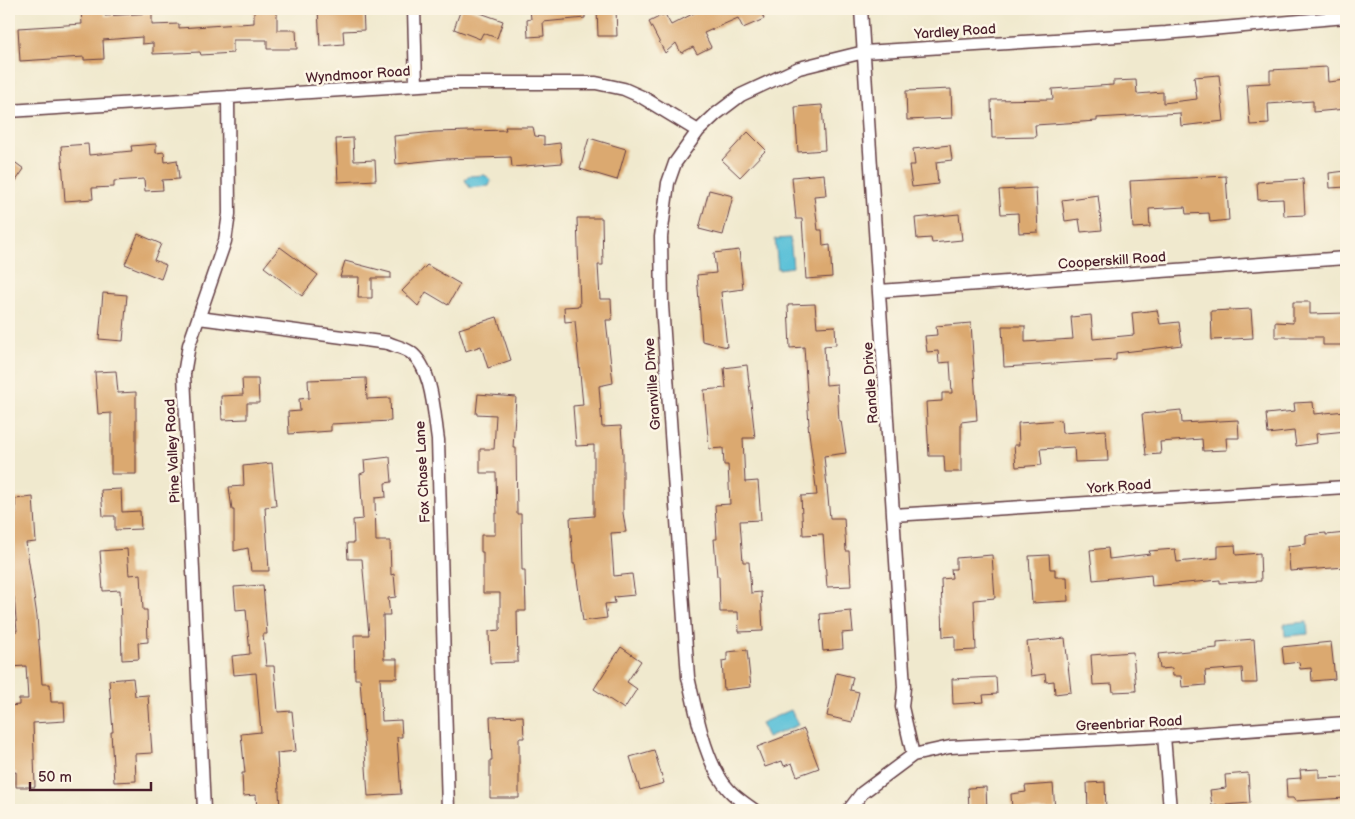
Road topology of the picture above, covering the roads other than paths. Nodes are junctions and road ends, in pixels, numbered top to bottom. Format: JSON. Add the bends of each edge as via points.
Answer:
{"nodes":[{"id":1,"x":414,"y":9,"type":"edge"},
{"id":2,"x":861,"y":9,"type":"edge"},
{"id":3,"x":1346,"y":18,"type":"edge"},
{"id":4,"x":864,"y":52,"type":"junction"},
{"id":5,"x":416,"y":85,"type":"junction"},
{"id":6,"x":228,"y":97,"type":"junction"},
{"id":7,"x":9,"y":111,"type":"edge"},
{"id":8,"x":698,"y":131,"type":"junction"},
{"id":9,"x":1346,"y":258,"type":"edge"},
{"id":10,"x":879,"y":291,"type":"junction"},
{"id":11,"x":199,"y":318,"type":"junction"},
{"id":12,"x":1346,"y":486,"type":"edge"},
{"id":13,"x":893,"y":515,"type":"junction"},
{"id":14,"x":1346,"y":723,"type":"edge"},
{"id":15,"x":1164,"y":736,"type":"junction"},
{"id":16,"x":913,"y":755,"type":"junction"},
{"id":17,"x":204,"y":810,"type":"edge"},
{"id":18,"x":448,"y":810,"type":"edge"},
{"id":19,"x":754,"y":810,"type":"edge"},
{"id":20,"x":849,"y":810,"type":"edge"},
{"id":21,"x":1170,"y":810,"type":"edge"}],
"edges":[{"from":1,"to":5,"type":"street"},
{"from":2,"to":4,"type":"street","name":"Randle Drive"},
{"from":3,"to":4,"type":"street","name":"Yardley Road"},
{"from":4,"to":8,"type":"street","name":"Granville Drive","via":[[799,68],[741,95]]},
{"from":4,"to":10,"type":"street","name":"Randle Drive"},
{"from":5,"to":6,"type":"street","name":"Wyndmoor Road"},
{"from":5,"to":8,"type":"street","name":"Wyndmoor Road","via":[[596,83],[642,97]]},
{"from":6,"to":7,"type":"street","name":"Wyndmoor Road"},
{"from":6,"to":11,"type":"street","name":"Pine Valley Road","via":[[230,214],[225,240]]},
{"from":8,"to":19,"type":"street","name":"Granville Drive","via":[[675,164],[668,183],[661,237],[662,305],[688,677],[699,728],[712,762],[729,790]]},
{"from":9,"to":10,"type":"street","name":"Cooperskill Road"},
{"from":10,"to":13,"type":"street","name":"Randle Drive"},
{"from":11,"to":17,"type":"street","name":"Pine Valley Road","via":[[184,374]]},
{"from":11,"to":18,"type":"street","name":"Fox Chase Lane","via":[[388,342],[410,352],[422,365],[429,383],[438,440]]},
{"from":12,"to":13,"type":"street","name":"York Road"},
{"from":13,"to":16,"type":"street","name":"Randle Drive","via":[[904,687],[902,707]]},
{"from":14,"to":15,"type":"street","name":"Greenbriar Road"},
{"from":15,"to":16,"type":"street","name":"Greenbriar Road","via":[[950,747]]},
{"from":15,"to":21,"type":"street"},
{"from":16,"to":20,"type":"street","via":[[862,793]]}]}
